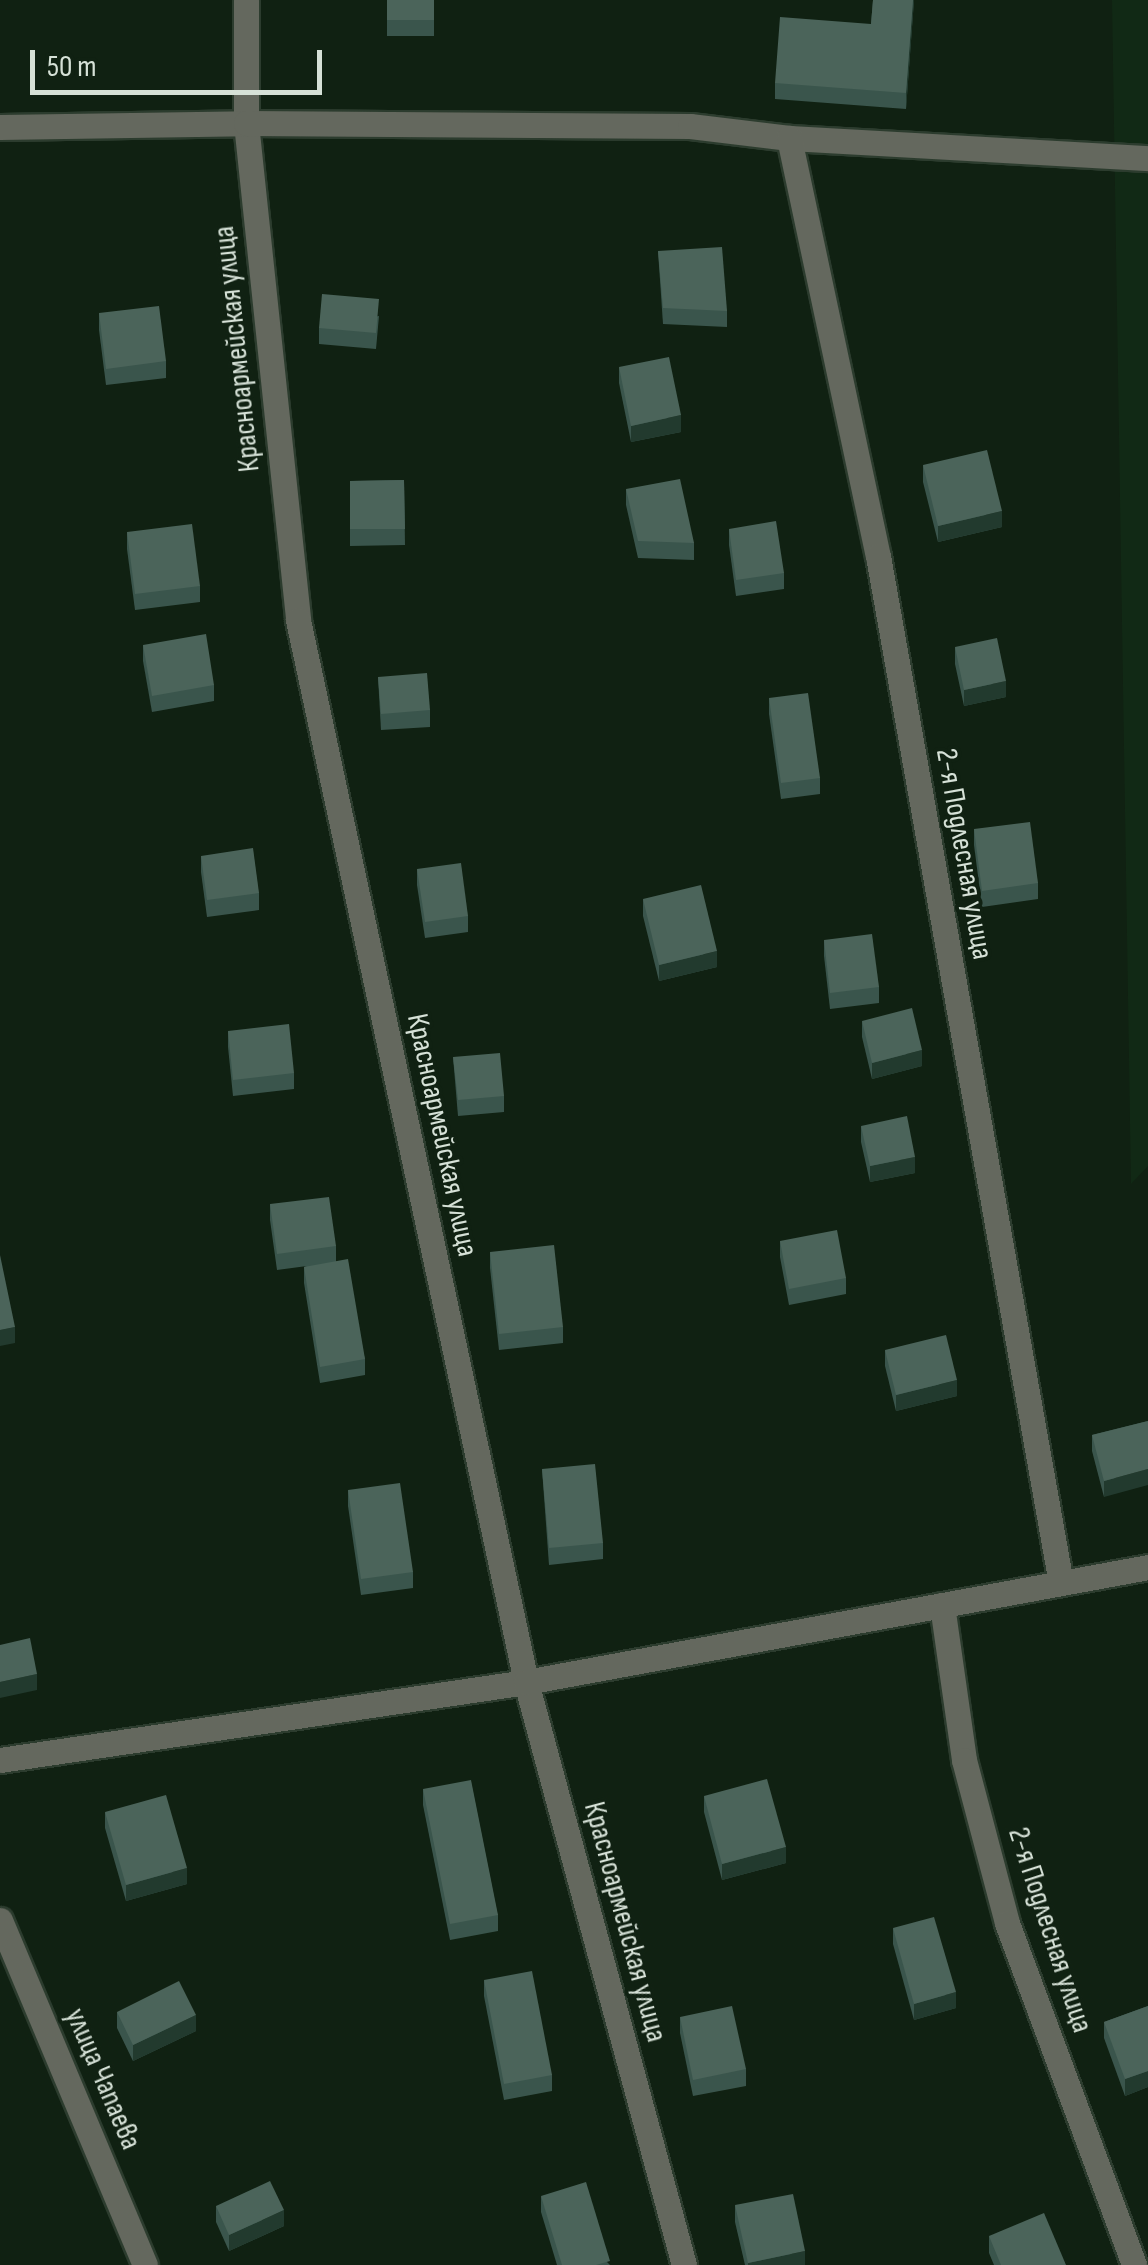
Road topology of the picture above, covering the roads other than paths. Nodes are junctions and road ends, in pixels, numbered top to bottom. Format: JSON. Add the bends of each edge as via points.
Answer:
{"nodes":[{"id":1,"x":246,"y":0,"type":"edge"},
{"id":2,"x":246,"y":123,"type":"junction"},
{"id":3,"x":0,"y":127,"type":"edge"},
{"id":4,"x":789,"y":138,"type":"junction"},
{"id":5,"x":1148,"y":158,"type":"edge"},
{"id":6,"x":1148,"y":1567,"type":"edge"},
{"id":7,"x":1060,"y":1584,"type":"junction"},
{"id":8,"x":942,"y":1605,"type":"junction"},
{"id":9,"x":526,"y":1682,"type":"junction"},
{"id":10,"x":0,"y":1760,"type":"edge"},
{"id":11,"x":0,"y":1920,"type":"edge"},
{"id":12,"x":145,"y":2265,"type":"edge"},
{"id":13,"x":684,"y":2265,"type":"edge"},
{"id":14,"x":1134,"y":2265,"type":"edge"}],
"edges":[{"from":1,"to":2,"type":"street","name":"Красноармейская улица"},
{"from":2,"to":3,"type":"street"},
{"from":2,"to":4,"type":"street","via":[[690,126]]},
{"from":2,"to":9,"type":"street","name":"Красноармейская улица","via":[[298,620]]},
{"from":4,"to":5,"type":"street"},
{"from":4,"to":7,"type":"street","name":"2-я Подлесная улица","via":[[878,556]]},
{"from":6,"to":7,"type":"street"},
{"from":7,"to":8,"type":"street"},
{"from":8,"to":9,"type":"street"},
{"from":8,"to":14,"type":"street","name":"2-я Подлесная улица","via":[[964,1760],[1007,1923]]},
{"from":9,"to":10,"type":"street"},
{"from":9,"to":13,"type":"street","name":"Красноармейская улица"},
{"from":11,"to":12,"type":"street","name":"улица Чапаева"}]}
